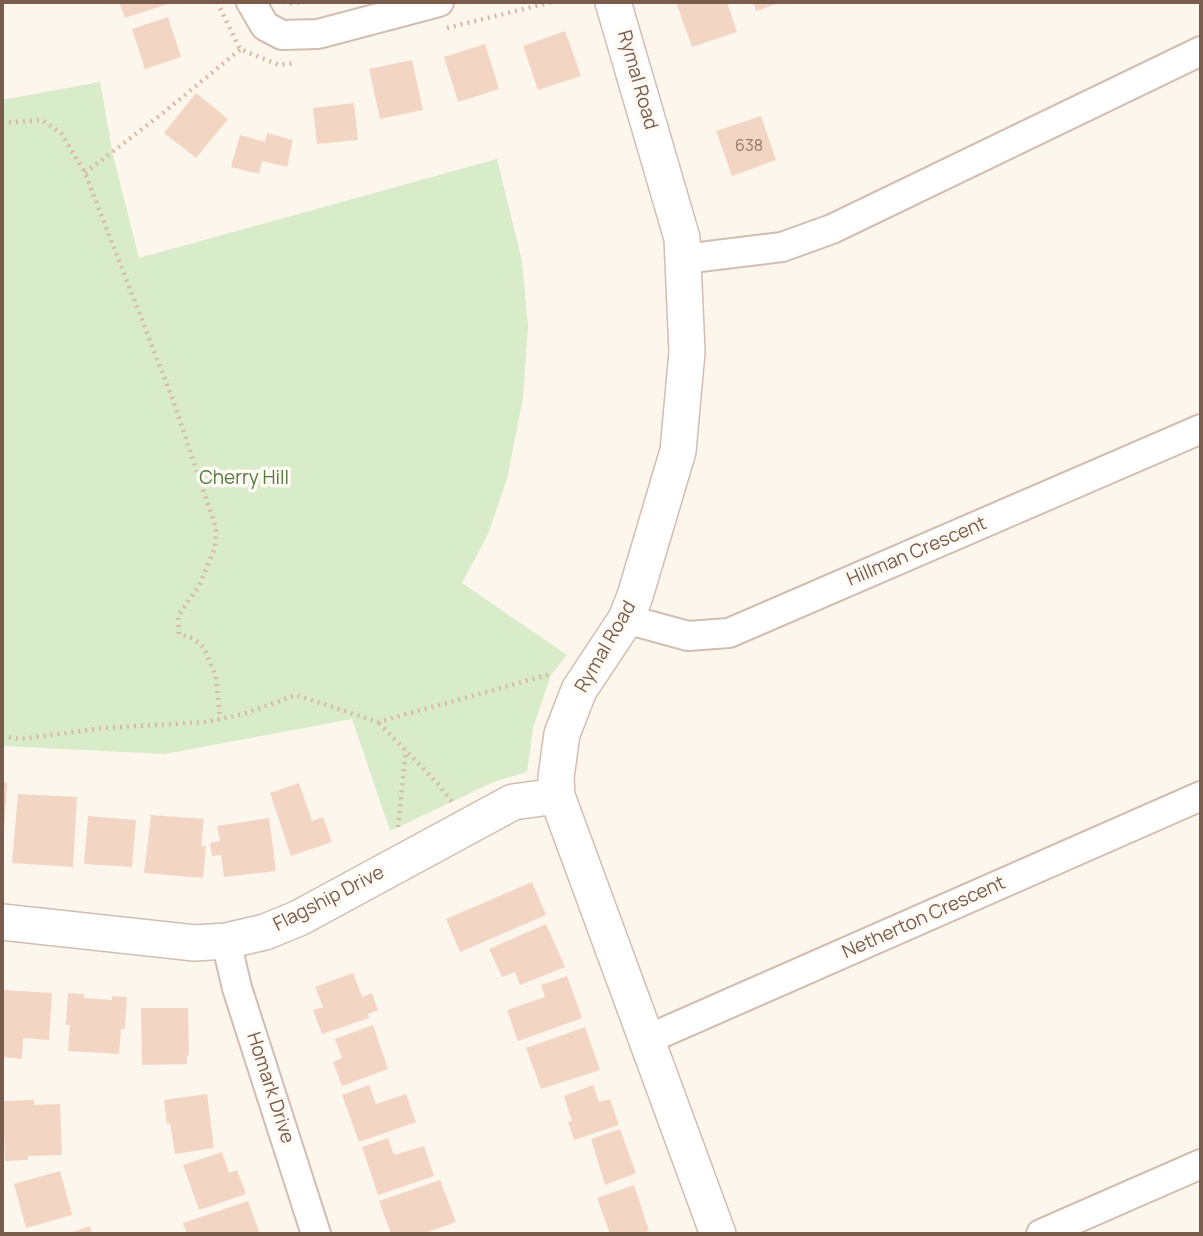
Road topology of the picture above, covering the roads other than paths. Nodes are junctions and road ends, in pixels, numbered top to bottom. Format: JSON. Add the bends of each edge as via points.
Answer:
{"nodes":[{"id":1,"x":439,"y":2,"type":"edge"},
{"id":2,"x":613,"y":2,"type":"edge"},
{"id":3,"x":258,"y":14,"type":"edge"},
{"id":4,"x":1201,"y":51,"type":"edge"},
{"id":5,"x":684,"y":259,"type":"junction"},
{"id":6,"x":1201,"y":429,"type":"edge"},
{"id":7,"x":626,"y":619,"type":"junction"},
{"id":8,"x":557,"y":796,"type":"junction"},
{"id":9,"x":1201,"y":796,"type":"edge"},
{"id":10,"x":2,"y":922,"type":"edge"},
{"id":11,"x":226,"y":941,"type":"junction"},
{"id":12,"x":646,"y":1040,"type":"junction"},
{"id":13,"x":1201,"y":1164,"type":"edge"},
{"id":14,"x":316,"y":1234,"type":"edge"},
{"id":15,"x":718,"y":1234,"type":"edge"},
{"id":16,"x":1041,"y":1234,"type":"edge"}],
"edges":[{"from":1,"to":3,"type":"street","via":[[318,34],[282,35]]},
{"from":2,"to":5,"type":"street","name":"Rymal Road","via":[[682,238]]},
{"from":4,"to":5,"type":"street","via":[[832,229],[782,247]]},
{"from":5,"to":7,"type":"street","name":"Rymal Road","via":[[687,352],[678,451]]},
{"from":6,"to":7,"type":"street","name":"Hillman Crescent","via":[[729,633],[688,636]]},
{"from":7,"to":8,"type":"street","name":"Rymal Road","via":[[579,690],[562,734]]},
{"from":8,"to":11,"type":"street","name":"Flagship Drive","via":[[513,802],[299,918]]},
{"from":8,"to":12,"type":"street","name":"Rymal Road"},
{"from":9,"to":12,"type":"street","name":"Netherton Crescent"},
{"from":10,"to":11,"type":"street","name":"Flagship Drive","via":[[195,943]]},
{"from":11,"to":14,"type":"street","name":"Homark Drive"},
{"from":12,"to":15,"type":"street","name":"Rymal Road"},
{"from":13,"to":16,"type":"street"}]}
